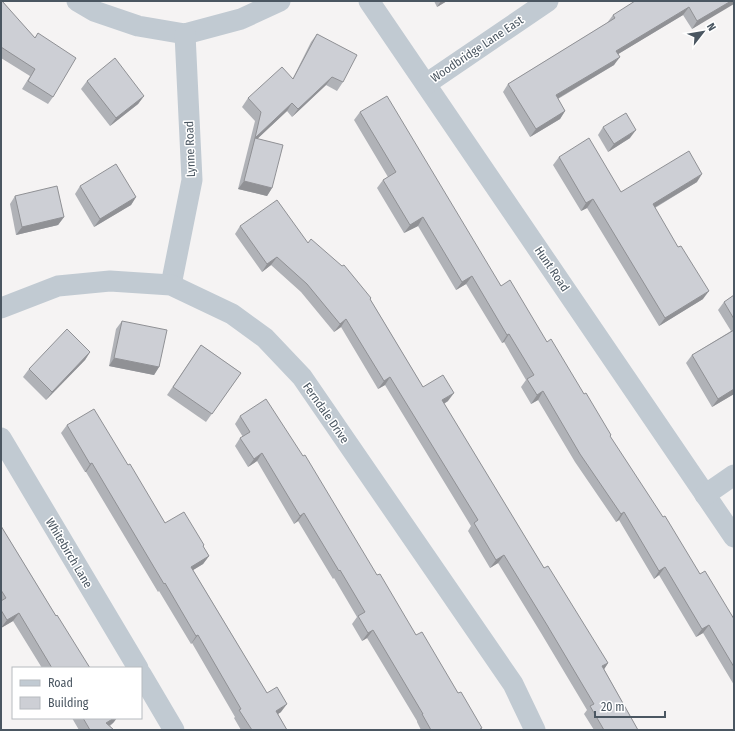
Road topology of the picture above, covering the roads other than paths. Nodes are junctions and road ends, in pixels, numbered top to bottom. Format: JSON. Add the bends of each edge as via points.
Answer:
{"nodes":[{"id":1,"x":77,"y":1,"type":"edge"},
{"id":2,"x":280,"y":1,"type":"edge"},
{"id":3,"x":369,"y":1,"type":"edge"},
{"id":4,"x":548,"y":1,"type":"edge"},
{"id":5,"x":185,"y":34,"type":"junction"},
{"id":6,"x":426,"y":84,"type":"junction"},
{"id":7,"x":171,"y":285,"type":"junction"},
{"id":8,"x":1,"y":308,"type":"edge"},
{"id":9,"x":1,"y":438,"type":"edge"},
{"id":10,"x":734,"y":475,"type":"edge"},
{"id":11,"x":705,"y":495,"type":"junction"},
{"id":12,"x":734,"y":536,"type":"edge"},
{"id":13,"x":137,"y":667,"type":"edge"},
{"id":14,"x":142,"y":676,"type":"edge"},
{"id":15,"x":174,"y":730,"type":"edge"},
{"id":16,"x":535,"y":730,"type":"edge"}],
"edges":[{"from":1,"to":5,"type":"street","via":[[94,11],[138,26]]},
{"from":2,"to":5,"type":"street","via":[[241,20]]},
{"from":3,"to":6,"type":"street","name":"Hunt Road"},
{"from":4,"to":6,"type":"street","name":"Woodbridge Lane East"},
{"from":5,"to":7,"type":"street","name":"Lynne Road","via":[[192,180]]},
{"from":6,"to":11,"type":"street","name":"Hunt Road"},
{"from":7,"to":8,"type":"street","name":"Ferndale Drive","via":[[110,281],[58,286]]},
{"from":7,"to":16,"type":"street","name":"Ferndale Drive","via":[[232,314],[265,338],[302,377],[513,684]]},
{"from":9,"to":13,"type":"street","name":"Whitebirch Lane"},
{"from":10,"to":11,"type":"street"},
{"from":11,"to":12,"type":"street","name":"Hunt Road"},
{"from":14,"to":15,"type":"street"}]}
